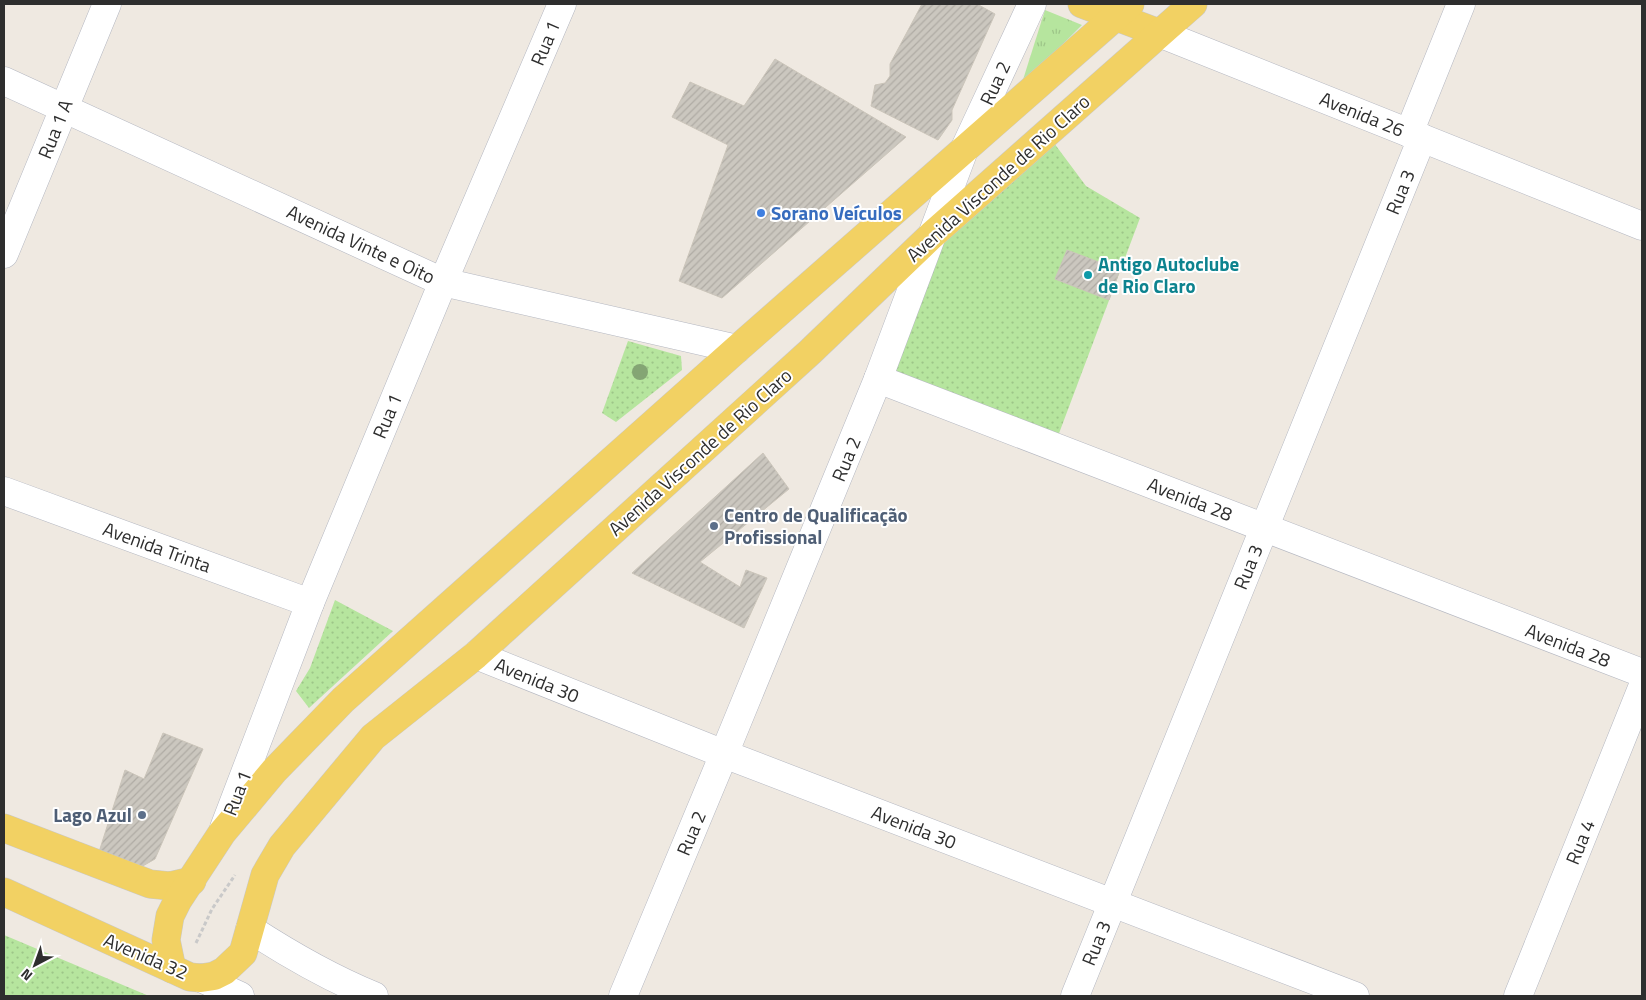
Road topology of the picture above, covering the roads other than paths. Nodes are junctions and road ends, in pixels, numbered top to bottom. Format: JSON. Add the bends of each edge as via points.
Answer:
{"nodes":[{"id":1,"x":107,"y":4,"type":"edge"},
{"id":2,"x":562,"y":4,"type":"edge"},
{"id":3,"x":1032,"y":4,"type":"edge"},
{"id":4,"x":1082,"y":4,"type":"edge"},
{"id":5,"x":1194,"y":4,"type":"edge"},
{"id":6,"x":1461,"y":4,"type":"edge"},
{"id":7,"x":1123,"y":10,"type":"edge"},
{"id":8,"x":1159,"y":33,"type":"junction"},
{"id":9,"x":4,"y":81,"type":"edge"},
{"id":10,"x":64,"y":108,"type":"junction"},
{"id":11,"x":1416,"y":136,"type":"junction"},
{"id":12,"x":964,"y":150,"type":"junction"},
{"id":13,"x":1642,"y":226,"type":"edge"},
{"id":14,"x":932,"y":235,"type":"junction"},
{"id":15,"x":4,"y":254,"type":"edge"},
{"id":16,"x":443,"y":282,"type":"junction"},
{"id":17,"x":737,"y":349,"type":"junction"},
{"id":18,"x":878,"y":379,"type":"junction"},
{"id":19,"x":4,"y":491,"type":"edge"},
{"id":20,"x":1264,"y":528,"type":"junction"},
{"id":21,"x":310,"y":603,"type":"junction"},
{"id":22,"x":476,"y":655,"type":"junction"},
{"id":23,"x":1642,"y":673,"type":"edge"},
{"id":24,"x":1642,"y":688,"type":"edge"},
{"id":25,"x":724,"y":754,"type":"junction"},
{"id":26,"x":4,"y":828,"type":"edge"},
{"id":27,"x":222,"y":833,"type":"junction"},
{"id":28,"x":192,"y":881,"type":"junction"},
{"id":29,"x":4,"y":892,"type":"edge"},
{"id":30,"x":1112,"y":904,"type":"junction"},
{"id":31,"x":250,"y":929,"type":"junction"},
{"id":32,"x":172,"y":969,"type":"junction"},
{"id":33,"x":201,"y":978,"type":"junction"},
{"id":34,"x":240,"y":996,"type":"edge"},
{"id":35,"x":374,"y":996,"type":"edge"},
{"id":36,"x":623,"y":996,"type":"edge"},
{"id":37,"x":1075,"y":996,"type":"edge"},
{"id":38,"x":1355,"y":996,"type":"edge"},
{"id":39,"x":1518,"y":996,"type":"edge"}],
"edges":[{"from":1,"to":10,"type":"street","name":"Rua 1 A"},
{"from":2,"to":16,"type":"street","name":"Rua 1"},
{"from":3,"to":12,"type":"street","name":"Rua 2"},
{"from":4,"to":7,"type":"main road","name":"Avenida 26"},
{"from":5,"to":8,"type":"main road","name":"Avenida Visconde de Rio Claro"},
{"from":6,"to":11,"type":"street","name":"Rua 3"},
{"from":7,"to":8,"type":"main road","name":"Avenida 26"},
{"from":7,"to":12,"type":"main road"},
{"from":8,"to":11,"type":"street","name":"Avenida 26"},
{"from":8,"to":14,"type":"main road","name":"Avenida Visconde de Rio Claro"},
{"from":9,"to":10,"type":"street","name":"Avenida Vinte e Oito"},
{"from":10,"to":15,"type":"street","name":"Rua 1 A"},
{"from":10,"to":16,"type":"street","name":"Avenida Vinte e Oito"},
{"from":11,"to":13,"type":"street","name":"Avenida 26"},
{"from":11,"to":20,"type":"street","name":"Rua 3"},
{"from":12,"to":14,"type":"street","name":"Rua 2"},
{"from":12,"to":17,"type":"main road"},
{"from":14,"to":18,"type":"street","name":"Rua 2"},
{"from":14,"to":22,"type":"main road","name":"Avenida Visconde de Rio Claro","via":[[810,352]]},
{"from":16,"to":17,"type":"street","name":"Avenida Vinte e Oito"},
{"from":16,"to":21,"type":"street","name":"Rua 1"},
{"from":17,"to":27,"type":"main road","via":[[343,700],[274,771]]},
{"from":18,"to":20,"type":"street","name":"Avenida 28"},
{"from":18,"to":25,"type":"street","name":"Rua 2"},
{"from":19,"to":21,"type":"street","name":"Avenida Trinta"},
{"from":20,"to":23,"type":"street","name":"Avenida 28"},
{"from":20,"to":30,"type":"street","name":"Rua 3"},
{"from":21,"to":27,"type":"street","name":"Rua 1"},
{"from":22,"to":25,"type":"street","name":"Avenida 30"},
{"from":22,"to":31,"type":"main road","name":"Avenida Visconde de Rio Claro","via":[[373,737],[282,846],[265,874]]},
{"from":24,"to":39,"type":"street","name":"Rua 4"},
{"from":25,"to":30,"type":"street","name":"Avenida 30"},
{"from":25,"to":36,"type":"street","name":"Rua 2"},
{"from":26,"to":28,"type":"main road","via":[[150,884],[170,886]]},
{"from":27,"to":28,"type":"main road"},
{"from":28,"to":32,"type":"main road","via":[[170,916],[166,940]]},
{"from":29,"to":32,"type":"main road","name":"Avenida 32"},
{"from":30,"to":37,"type":"street","name":"Rua 3"},
{"from":30,"to":38,"type":"street","name":"Avenida 30"},
{"from":31,"to":33,"type":"main road","name":"Avenida 32","via":[[243,953],[234,964],[214,976]]},
{"from":31,"to":35,"type":"street","via":[[294,958]]},
{"from":32,"to":33,"type":"main road","name":"Avenida 32"},
{"from":33,"to":34,"type":"street"}]}
